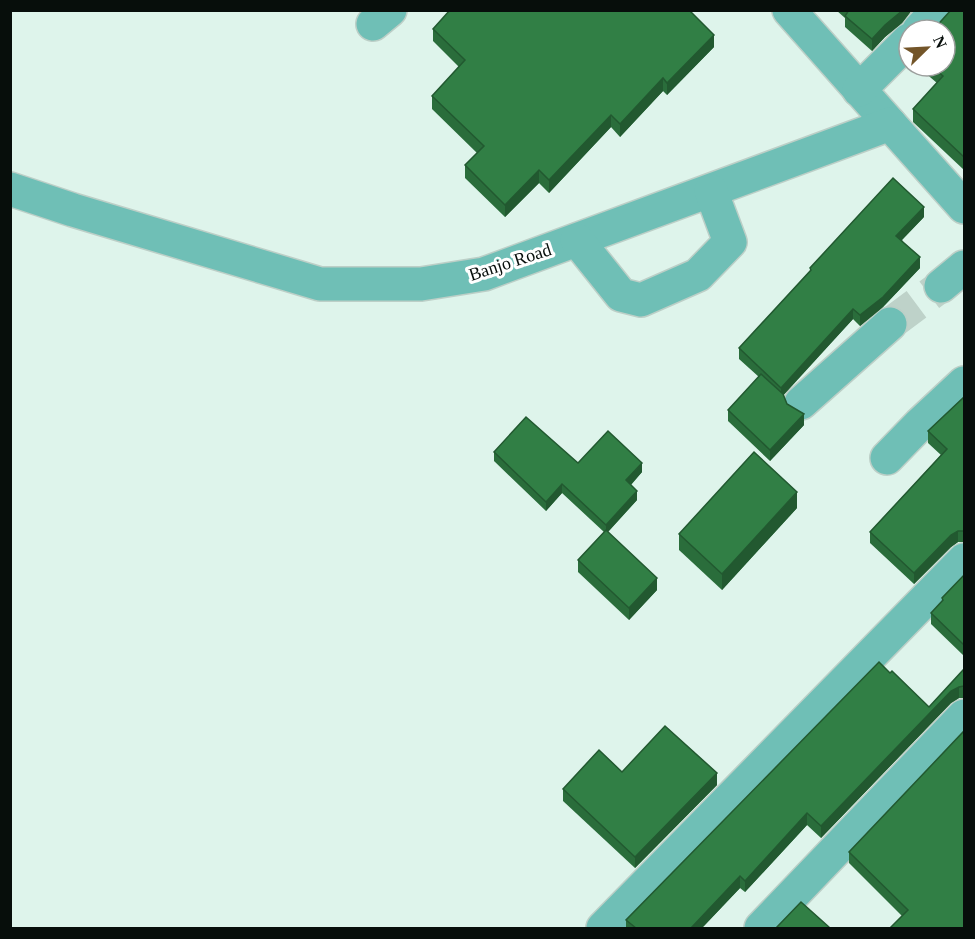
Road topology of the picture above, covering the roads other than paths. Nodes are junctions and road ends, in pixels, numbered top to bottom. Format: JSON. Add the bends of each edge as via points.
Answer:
{"nodes":[{"id":1,"x":789,"y":10,"type":"edge"},
{"id":2,"x":897,"y":52,"type":"edge"},
{"id":3,"x":859,"y":90,"type":"junction"},
{"id":4,"x":890,"y":124,"type":"junction"},
{"id":5,"x":10,"y":189,"type":"edge"},
{"id":6,"x":711,"y":190,"type":"junction"},
{"id":7,"x":964,"y":207,"type":"edge"},
{"id":8,"x":577,"y":240,"type":"junction"},
{"id":9,"x":890,"y":324,"type":"tunnel mouth"},
{"id":10,"x":964,"y":383,"type":"edge"},
{"id":11,"x":801,"y":403,"type":"dead end"},
{"id":12,"x":887,"y":458,"type":"dead end"},
{"id":13,"x":964,"y":561,"type":"edge"},
{"id":14,"x":964,"y":716,"type":"edge"},
{"id":15,"x":603,"y":928,"type":"edge"},
{"id":16,"x":761,"y":928,"type":"edge"}],
"edges":[{"from":1,"to":3,"type":"street"},
{"from":2,"to":3,"type":"street"},
{"from":3,"to":4,"type":"street"},
{"from":4,"to":6,"type":"street","name":"Banjo Road"},
{"from":4,"to":7,"type":"street"},
{"from":5,"to":8,"type":"street","name":"Banjo Road","via":[[320,285],[421,284],[484,274]]},
{"from":6,"to":8,"type":"street","name":"Banjo Road"},
{"from":6,"to":8,"type":"street","via":[[730,242],[698,274],[641,300],[621,295]]},
{"from":9,"to":11,"type":"street"},
{"from":10,"to":12,"type":"street"},
{"from":13,"to":15,"type":"street"},
{"from":14,"to":16,"type":"street"}]}
